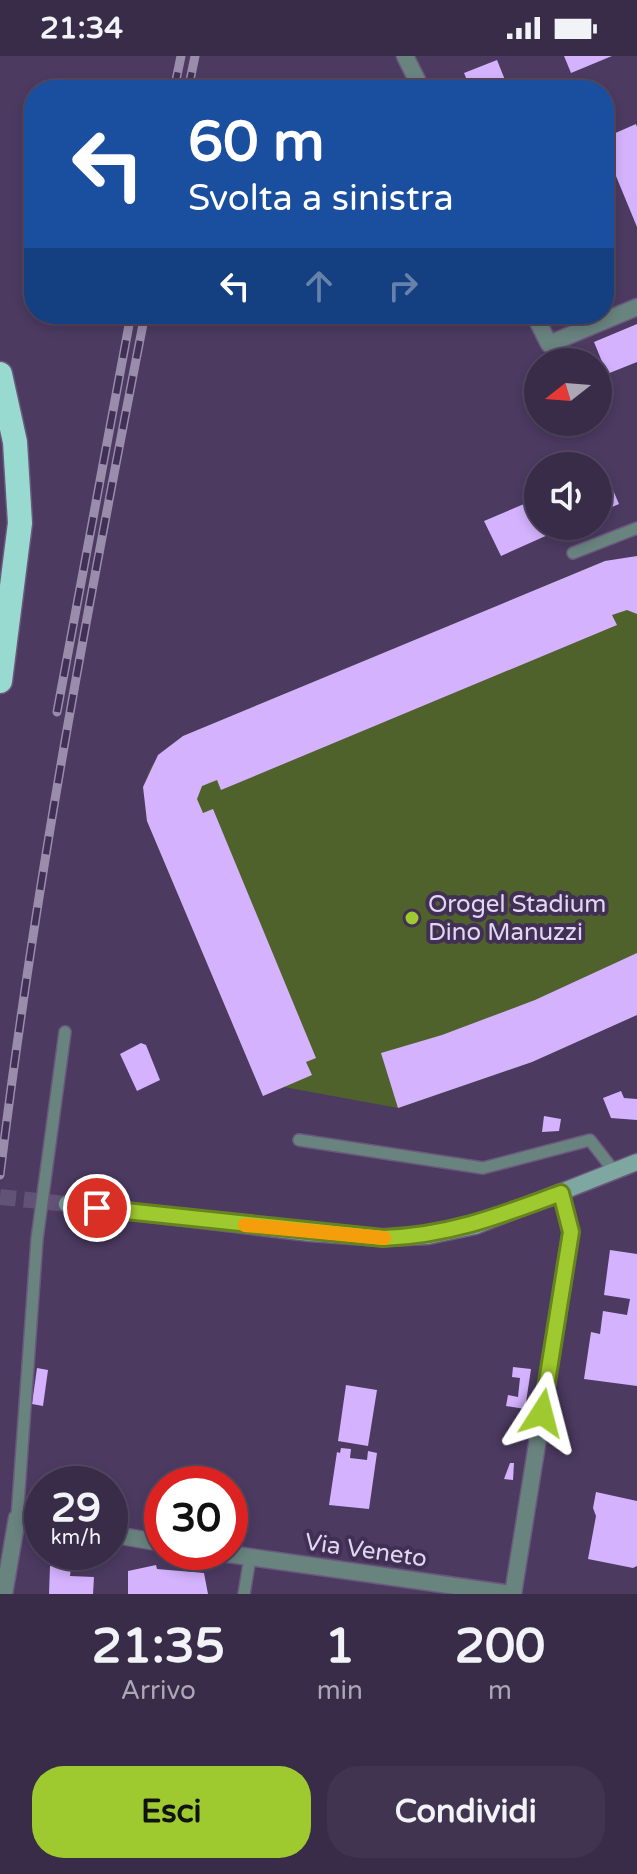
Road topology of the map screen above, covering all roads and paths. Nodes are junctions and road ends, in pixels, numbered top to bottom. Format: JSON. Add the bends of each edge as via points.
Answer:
{"nodes":[{"id":1,"x":405,"y":56,"type":"edge"},
{"id":2,"x":417,"y":80,"type":"edge"},
{"id":3,"x":637,"y":307,"type":"edge"},
{"id":4,"x":614,"y":317,"type":"edge"},
{"id":5,"x":539,"y":324,"type":"edge"},
{"id":6,"x":597,"y":324,"type":"edge"},
{"id":7,"x":0,"y":374,"type":"edge"},
{"id":8,"x":637,"y":528,"type":"edge"},
{"id":9,"x":573,"y":553,"type":"dead end"},
{"id":10,"x":0,"y":681,"type":"edge"},
{"id":11,"x":65,"y":1032,"type":"dead end"},
{"id":12,"x":299,"y":1140,"type":"dead end"},
{"id":13,"x":637,"y":1162,"type":"edge"},
{"id":14,"x":614,"y":1171,"type":"junction"},
{"id":15,"x":561,"y":1193,"type":"junction"},
{"id":16,"x":67,"y":1204,"type":"tunnel mouth"},
{"id":17,"x":17,"y":1518,"type":"junction"},
{"id":18,"x":24,"y":1519,"type":"edge"},
{"id":19,"x":250,"y":1558,"type":"joint"},
{"id":20,"x":4,"y":1594,"type":"edge"},
{"id":21,"x":244,"y":1594,"type":"edge"},
{"id":22,"x":512,"y":1594,"type":"edge"}],
"edges":[{"from":1,"to":2,"type":"street"},
{"from":3,"to":4,"type":"street"},
{"from":5,"to":6,"type":"street","via":[[549,344]]},
{"from":7,"to":10,"type":"highway","via":[[15,442],[20,523]]},
{"from":8,"to":9,"type":"lane"},
{"from":11,"to":17,"type":"lane","via":[[37,1239]]},
{"from":12,"to":14,"type":"lane","via":[[483,1168],[590,1140]]},
{"from":13,"to":14,"type":"main road"},
{"from":14,"to":15,"type":"main road"},
{"from":15,"to":16,"type":"main road","via":[[475,1226],[383,1238]]},
{"from":15,"to":22,"type":"street","via":[[571,1232]]},
{"from":17,"to":18,"type":"street"},
{"from":17,"to":20,"type":"street"},
{"from":19,"to":21,"type":"lane"},
{"from":19,"to":22,"type":"street","name":"Via Veneto"}]}
